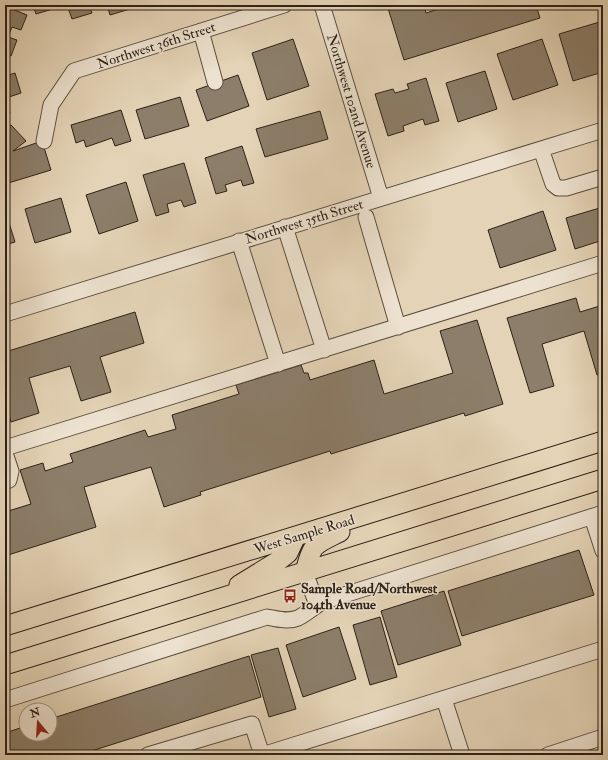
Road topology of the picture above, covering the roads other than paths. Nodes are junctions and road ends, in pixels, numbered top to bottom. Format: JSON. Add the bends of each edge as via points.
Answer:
{"nodes":[{"id":1,"x":284,"y":5,"type":"edge"},
{"id":2,"x":322,"y":5,"type":"edge"},
{"id":3,"x":201,"y":31,"type":"junction"},
{"id":4,"x":215,"y":82,"type":"dead end"},
{"id":5,"x":603,"y":130,"type":"edge"},
{"id":6,"x":44,"y":141,"type":"dead end"},
{"id":7,"x":541,"y":149,"type":"junction"},
{"id":8,"x":603,"y":177,"type":"edge"},
{"id":9,"x":381,"y":198,"type":"junction"},
{"id":10,"x":366,"y":217,"type":"dead end"},
{"id":11,"x":285,"y":227,"type":"junction"},
{"id":12,"x":239,"y":241,"type":"junction"},
{"id":13,"x":603,"y":263,"type":"edge"},
{"id":14,"x":5,"y":314,"type":"edge"},
{"id":15,"x":398,"y":327,"type":"junction"},
{"id":16,"x":324,"y":350,"type":"junction"},
{"id":17,"x":278,"y":364,"type":"junction"},
{"id":18,"x":603,"y":441,"type":"edge"},
{"id":19,"x":5,"y":448,"type":"edge"},
{"id":20,"x":5,"y":453,"type":"edge"},
{"id":21,"x":603,"y":479,"type":"edge"},
{"id":22,"x":5,"y":482,"type":"edge"},
{"id":23,"x":395,"y":506,"type":"junction"},
{"id":24,"x":598,"y":515,"type":"edge"},
{"id":25,"x":296,"y":536,"type":"junction"},
{"id":26,"x":603,"y":551,"type":"edge"},
{"id":27,"x":305,"y":572,"type":"junction"},
{"id":28,"x":218,"y":599,"type":"junction"},
{"id":29,"x":317,"y":605,"type":"junction"},
{"id":30,"x":5,"y":626,"type":"edge"},
{"id":31,"x":603,"y":649,"type":"edge"},
{"id":32,"x":5,"y":665,"type":"edge"},
{"id":33,"x":444,"y":699,"type":"junction"},
{"id":34,"x":5,"y":700,"type":"edge"},
{"id":35,"x":603,"y":737,"type":"edge"},
{"id":36,"x":148,"y":755,"type":"edge"},
{"id":37,"x":262,"y":755,"type":"edge"},
{"id":38,"x":462,"y":755,"type":"edge"},
{"id":39,"x":548,"y":755,"type":"edge"}],
"edges":[{"from":1,"to":3,"type":"street","name":"Northwest 36th Street"},
{"from":2,"to":9,"type":"street","name":"Northwest 102nd Avenue"},
{"from":3,"to":4,"type":"street"},
{"from":3,"to":6,"type":"street","name":"Northwest 36th Street","via":[[74,72],[51,105]]},
{"from":5,"to":7,"type":"street","name":"Northwest 35th Street"},
{"from":7,"to":8,"type":"street","via":[[553,184],[558,188]]},
{"from":7,"to":9,"type":"street","name":"Northwest 35th Street"},
{"from":9,"to":11,"type":"street","name":"Northwest 35th Street"},
{"from":10,"to":15,"type":"street"},
{"from":11,"to":12,"type":"street","name":"Northwest 35th Street"},
{"from":11,"to":16,"type":"street"},
{"from":12,"to":14,"type":"street","name":"Northwest 35th Street"},
{"from":12,"to":17,"type":"street"},
{"from":13,"to":15,"type":"street"},
{"from":15,"to":16,"type":"street"},
{"from":16,"to":17,"type":"street"},
{"from":17,"to":19,"type":"street"},
{"from":18,"to":23,"type":"main road","name":"West Sample Road"},
{"from":20,"to":22,"type":"street","via":[[11,471],[9,480]]},
{"from":21,"to":27,"type":"main road"},
{"from":23,"to":25,"type":"main road","name":"West Sample Road"},
{"from":23,"to":27,"type":"main road","via":[[316,544],[309,554]]},
{"from":24,"to":26,"type":"street"},
{"from":24,"to":29,"type":"street"},
{"from":25,"to":28,"type":"main road","via":[[283,557]]},
{"from":25,"to":30,"type":"main road","name":"West Sample Road"},
{"from":27,"to":28,"type":"main road"},
{"from":27,"to":29,"type":"street"},
{"from":28,"to":32,"type":"main road"},
{"from":29,"to":34,"type":"street","via":[[298,618],[278,620],[266,617]]},
{"from":31,"to":33,"type":"street"},
{"from":33,"to":37,"type":"street"},
{"from":33,"to":38,"type":"street"},
{"from":35,"to":39,"type":"street"},
{"from":36,"to":37,"type":"street","via":[[252,724]]}]}
